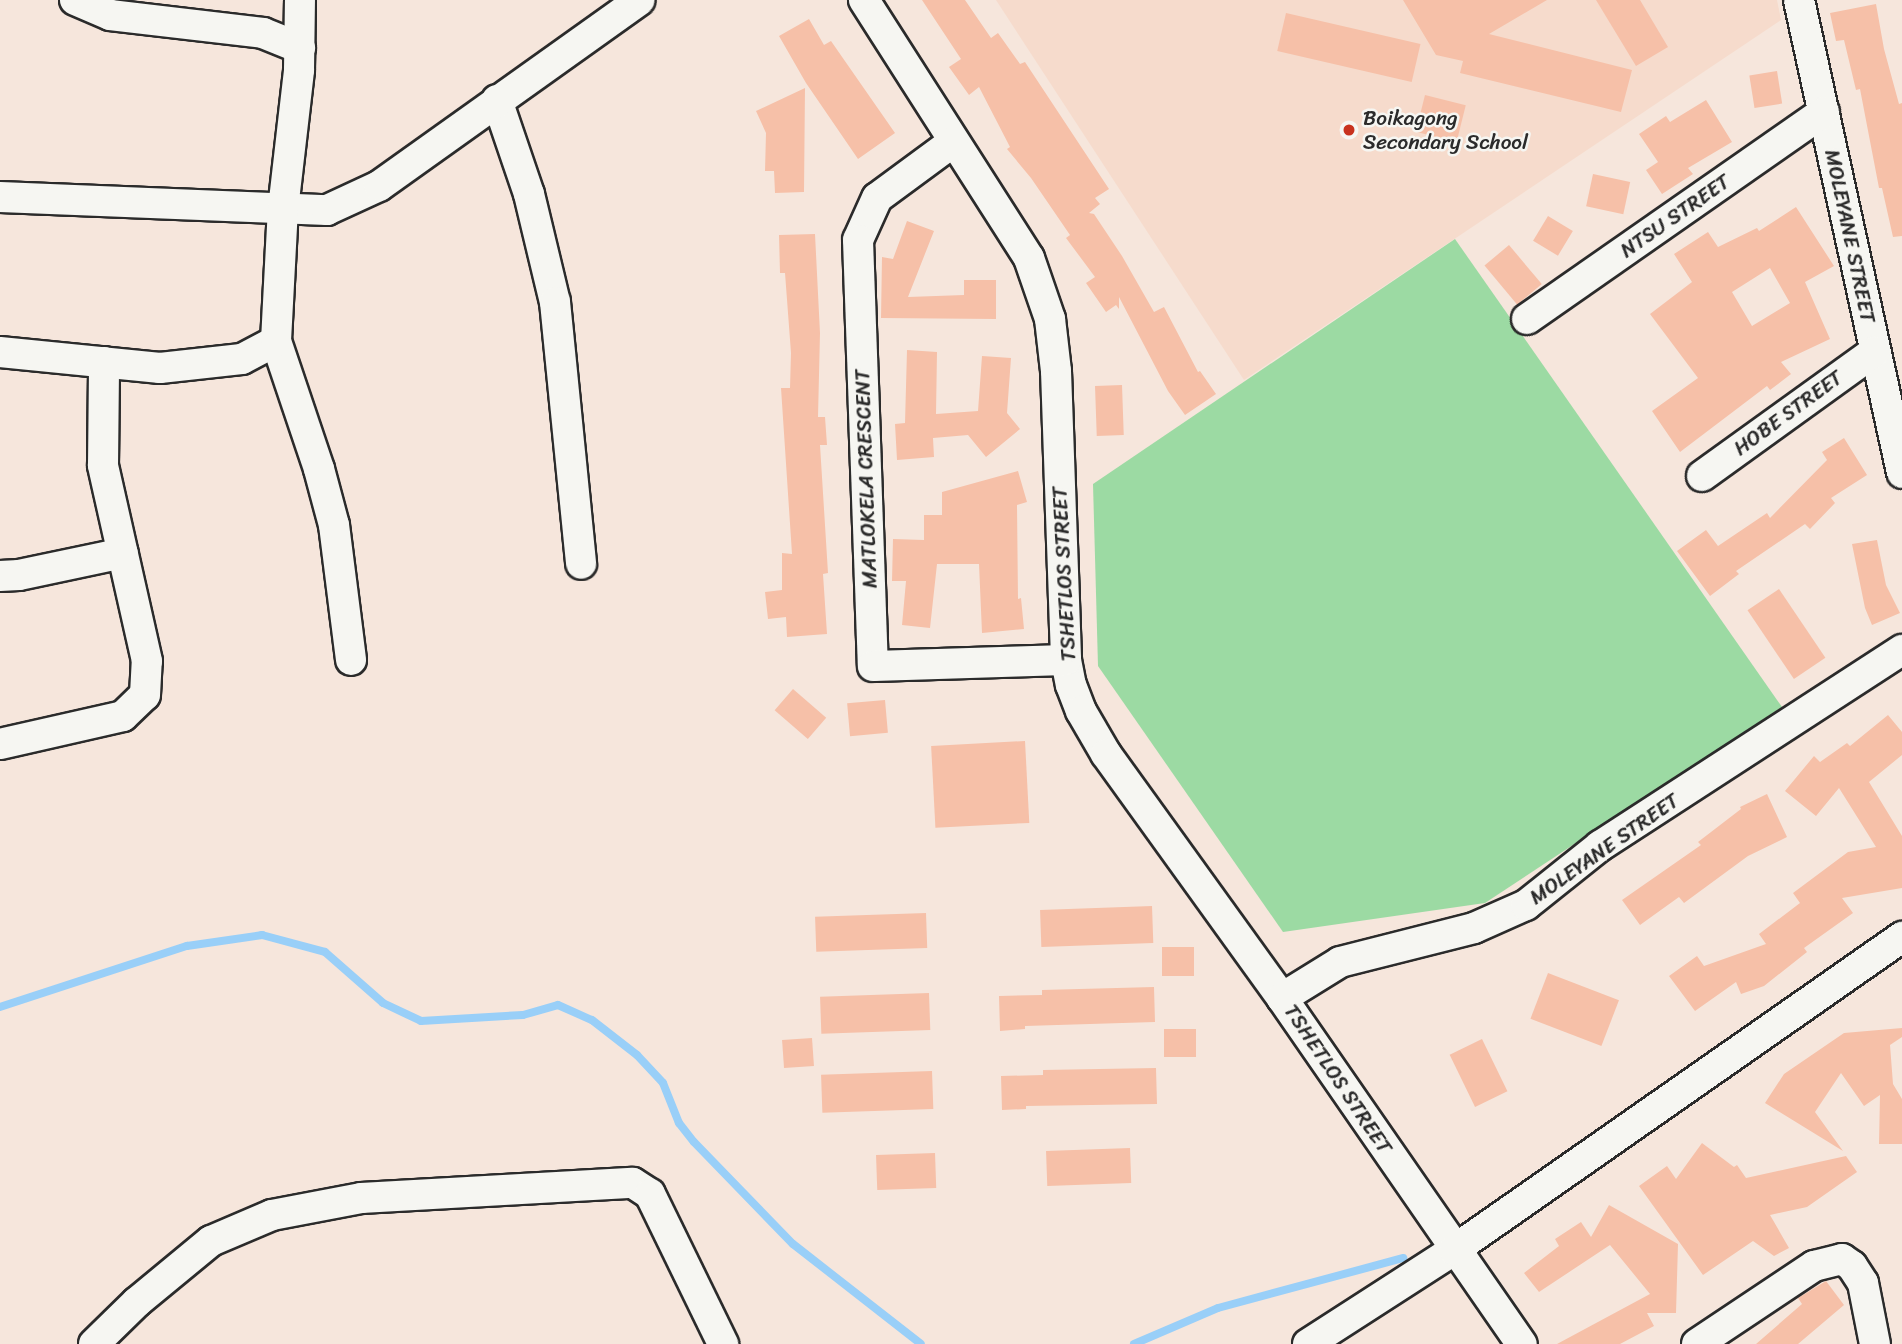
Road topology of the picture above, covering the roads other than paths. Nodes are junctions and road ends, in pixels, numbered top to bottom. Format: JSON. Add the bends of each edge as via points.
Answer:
{"nodes":[{"id":1,"x":75,"y":0,"type":"edge"},
{"id":2,"x":300,"y":0,"type":"edge"},
{"id":3,"x":640,"y":0,"type":"edge"},
{"id":4,"x":864,"y":0,"type":"edge"},
{"id":5,"x":1799,"y":0,"type":"edge"},
{"id":6,"x":300,"y":48,"type":"junction"},
{"id":7,"x":497,"y":100,"type":"junction"},
{"id":8,"x":1824,"y":112,"type":"junction"},
{"id":9,"x":953,"y":142,"type":"junction"},
{"id":10,"x":0,"y":197,"type":"edge"},
{"id":11,"x":283,"y":209,"type":"junction"},
{"id":12,"x":1527,"y":319,"type":"dead end"},
{"id":13,"x":276,"y":341,"type":"junction"},
{"id":14,"x":1875,"y":351,"type":"junction"},
{"id":15,"x":0,"y":352,"type":"edge"},
{"id":16,"x":104,"y":362,"type":"junction"},
{"id":17,"x":1902,"y":473,"type":"edge"},
{"id":18,"x":1702,"y":476,"type":"dead end"},
{"id":19,"x":123,"y":553,"type":"junction"},
{"id":20,"x":581,"y":564,"type":"dead end"},
{"id":21,"x":0,"y":576,"type":"edge"},
{"id":22,"x":1902,"y":650,"type":"edge"},
{"id":23,"x":351,"y":660,"type":"dead end"},
{"id":24,"x":1066,"y":660,"type":"junction"},
{"id":25,"x":0,"y":744,"type":"edge"},
{"id":26,"x":1902,"y":937,"type":"edge"},
{"id":27,"x":1282,"y":998,"type":"junction"},
{"id":28,"x":1454,"y":1250,"type":"junction"},
{"id":29,"x":94,"y":1344,"type":"edge"},
{"id":30,"x":723,"y":1344,"type":"edge"},
{"id":31,"x":1308,"y":1344,"type":"edge"},
{"id":32,"x":1522,"y":1344,"type":"edge"},
{"id":33,"x":1697,"y":1344,"type":"edge"},
{"id":34,"x":1875,"y":1344,"type":"edge"}],
"edges":[{"from":1,"to":6,"type":"street","via":[[110,15],[263,33]]},
{"from":2,"to":6,"type":"street"},
{"from":3,"to":7,"type":"street"},
{"from":4,"to":9,"type":"street","name":"TSHETLOS STREET"},
{"from":5,"to":8,"type":"street","name":"MOLEYANE STREET"},
{"from":6,"to":11,"type":"street"},
{"from":7,"to":11,"type":"street","via":[[379,186],[327,210]]},
{"from":7,"to":20,"type":"street","via":[[529,194],[555,302]]},
{"from":8,"to":12,"type":"street","name":"NTSU STREET"},
{"from":8,"to":14,"type":"street","name":"MOLEYANE STREET"},
{"from":9,"to":24,"type":"street","name":"TSHETLOS STREET","via":[[1029,258],[1050,319],[1056,371]]},
{"from":9,"to":24,"type":"street","name":"MATLOKELA CRESCENT","via":[[877,198],[858,240],[873,666]]},
{"from":10,"to":11,"type":"street"},
{"from":11,"to":13,"type":"street"},
{"from":13,"to":16,"type":"street","via":[[242,359],[160,368]]},
{"from":13,"to":23,"type":"street","via":[[334,525]]},
{"from":14,"to":17,"type":"street","name":"MOLEYANE STREET"},
{"from":14,"to":18,"type":"street","name":"HOBE STREET"},
{"from":15,"to":16,"type":"street"},
{"from":16,"to":19,"type":"street","via":[[103,465]]},
{"from":19,"to":21,"type":"street"},
{"from":19,"to":25,"type":"street","via":[[148,660],[145,695],[123,716]]},
{"from":22,"to":27,"type":"street","name":"MOLEYANE STREET","via":[[1600,846],[1526,905],[1475,929],[1340,962]]},
{"from":24,"to":27,"type":"street","name":"TSHETLOS STREET","via":[[1081,711],[1106,754]]},
{"from":26,"to":28,"type":"street"},
{"from":27,"to":28,"type":"street","name":"TSHETLOS STREET"},
{"from":28,"to":31,"type":"street"},
{"from":28,"to":32,"type":"street","name":"TSHETLOS STREET"},
{"from":29,"to":30,"type":"street","via":[[211,1241],[272,1215],[361,1198],[633,1183],[650,1194]]},
{"from":33,"to":34,"type":"street","via":[[1814,1266],[1842,1259],[1863,1283]]}]}
